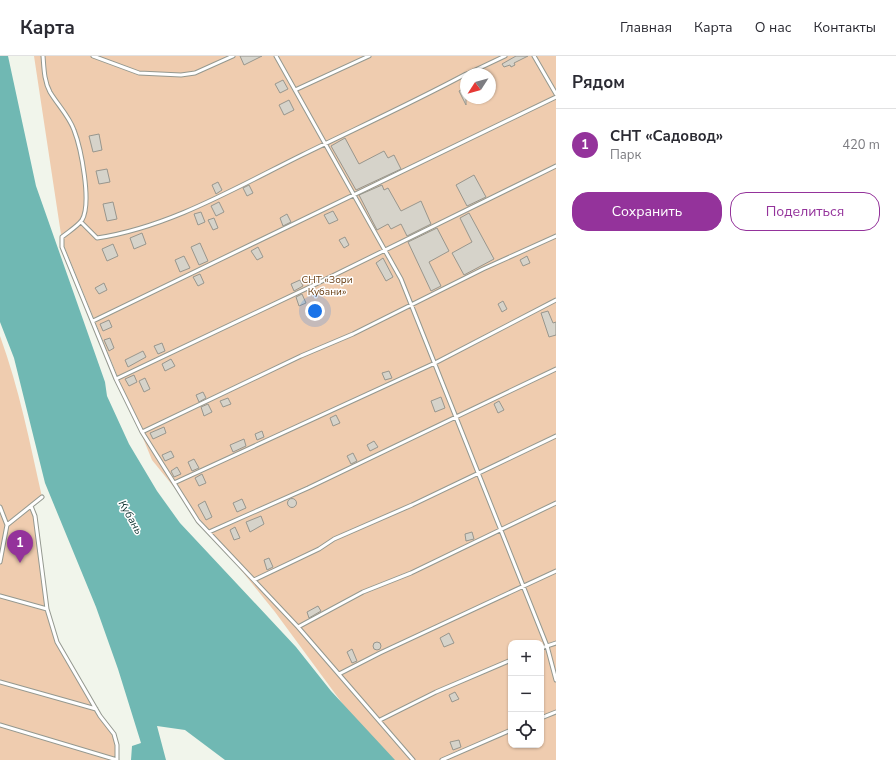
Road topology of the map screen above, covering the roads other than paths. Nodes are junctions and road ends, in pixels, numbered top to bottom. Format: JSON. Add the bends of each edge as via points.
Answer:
{"nodes":[{"id":1,"x":43,"y":56,"type":"edge"},
{"id":2,"x":94,"y":56,"type":"edge"},
{"id":3,"x":233,"y":56,"type":"edge"},
{"id":4,"x":276,"y":56,"type":"edge"},
{"id":5,"x":369,"y":56,"type":"edge"},
{"id":6,"x":505,"y":56,"type":"edge"},
{"id":7,"x":534,"y":56,"type":"edge"},
{"id":8,"x":479,"y":68,"type":"edge"},
{"id":9,"x":460,"y":77,"type":"edge"},
{"id":10,"x":295,"y":90,"type":"junction"},
{"id":11,"x":556,"y":96,"type":"edge"},
{"id":12,"x":325,"y":144,"type":"junction"},
{"id":13,"x":556,"y":166,"type":"edge"},
{"id":14,"x":354,"y":195,"type":"junction"},
{"id":15,"x":81,"y":222,"type":"junction"},
{"id":16,"x":556,"y":236,"type":"edge"},
{"id":17,"x":385,"y":250,"type":"junction"},
{"id":18,"x":556,"y":300,"type":"edge"},
{"id":19,"x":413,"y":304,"type":"junction"},
{"id":20,"x":93,"y":321,"type":"junction"},
{"id":21,"x":435,"y":363,"type":"junction"},
{"id":22,"x":556,"y":369,"type":"edge"},
{"id":23,"x":116,"y":379,"type":"junction"},
{"id":24,"x":456,"y":417,"type":"junction"},
{"id":25,"x":142,"y":432,"type":"junction"},
{"id":26,"x":556,"y":436,"type":"edge"},
{"id":27,"x":478,"y":472,"type":"junction"},
{"id":28,"x":174,"y":483,"type":"junction"},
{"id":29,"x":42,"y":497,"type":"dead end"},
{"id":30,"x":556,"y":503,"type":"edge"},
{"id":31,"x":31,"y":506,"type":"junction"},
{"id":32,"x":0,"y":507,"type":"edge"},
{"id":33,"x":6,"y":525,"type":"junction"},
{"id":34,"x":502,"y":529,"type":"junction"},
{"id":35,"x":209,"y":532,"type":"junction"},
{"id":36,"x":0,"y":555,"type":"edge"},
{"id":37,"x":0,"y":562,"type":"edge"},
{"id":38,"x":556,"y":571,"type":"edge"},
{"id":39,"x":254,"y":580,"type":"junction"},
{"id":40,"x":523,"y":585,"type":"junction"},
{"id":41,"x":0,"y":596,"type":"edge"},
{"id":42,"x":46,"y":609,"type":"junction"},
{"id":43,"x":298,"y":627,"type":"junction"},
{"id":44,"x":556,"y":643,"type":"edge"},
{"id":45,"x":547,"y":646,"type":"junction"},
{"id":46,"x":544,"y":647,"type":"edge"},
{"id":47,"x":508,"y":661,"type":"edge"},
{"id":48,"x":339,"y":674,"type":"junction"},
{"id":49,"x":556,"y":680,"type":"edge"},
{"id":50,"x":0,"y":682,"type":"edge"},
{"id":51,"x":96,"y":709,"type":"junction"},
{"id":52,"x":556,"y":712,"type":"edge"},
{"id":53,"x":544,"y":717,"type":"edge"},
{"id":54,"x":380,"y":720,"type":"junction"},
{"id":55,"x":0,"y":725,"type":"edge"},
{"id":56,"x":508,"y":731,"type":"edge"},
{"id":57,"x":116,"y":760,"type":"edge"},
{"id":58,"x":413,"y":760,"type":"edge"},
{"id":59,"x":442,"y":760,"type":"edge"}],
"edges":[{"from":1,"to":15,"type":"lane","via":[[49,91],[74,129],[83,160],[86,187],[85,214]]},
{"from":2,"to":3,"type":"lane","via":[[138,73],[181,75],[195,73]]},
{"from":4,"to":10,"type":"lane"},
{"from":5,"to":10,"type":"lane"},
{"from":6,"to":8,"type":"lane"},
{"from":7,"to":11,"type":"lane"},
{"from":9,"to":12,"type":"lane"},
{"from":10,"to":12,"type":"lane"},
{"from":11,"to":14,"type":"lane"},
{"from":12,"to":14,"type":"lane"},
{"from":12,"to":15,"type":"lane","via":[[191,209],[139,230],[97,238]]},
{"from":13,"to":17,"type":"lane"},
{"from":14,"to":17,"type":"lane"},
{"from":14,"to":20,"type":"lane"},
{"from":15,"to":20,"type":"lane","via":[[62,237],[62,247]]},
{"from":16,"to":19,"type":"lane"},
{"from":17,"to":19,"type":"lane"},
{"from":17,"to":23,"type":"lane"},
{"from":18,"to":21,"type":"lane"},
{"from":19,"to":21,"type":"lane"},
{"from":19,"to":25,"type":"lane"},
{"from":20,"to":23,"type":"lane"},
{"from":21,"to":24,"type":"lane"},
{"from":21,"to":28,"type":"lane"},
{"from":22,"to":24,"type":"lane"},
{"from":23,"to":25,"type":"lane"},
{"from":24,"to":27,"type":"lane"},
{"from":24,"to":35,"type":"lane"},
{"from":25,"to":28,"type":"lane"},
{"from":26,"to":27,"type":"lane"},
{"from":27,"to":34,"type":"lane"},
{"from":27,"to":39,"type":"lane","via":[[406,508],[334,539],[319,549]]},
{"from":28,"to":35,"type":"lane","via":[[198,521]]},
{"from":29,"to":31,"type":"lane"},
{"from":30,"to":34,"type":"lane"},
{"from":31,"to":33,"type":"lane"},
{"from":31,"to":42,"type":"lane","via":[[35,516]]},
{"from":32,"to":33,"type":"lane"},
{"from":33,"to":36,"type":"lane"},
{"from":34,"to":40,"type":"lane"},
{"from":34,"to":43,"type":"lane","via":[[411,573],[363,592]]},
{"from":35,"to":39,"type":"lane"},
{"from":36,"to":37,"type":"lane"},
{"from":38,"to":40,"type":"lane"},
{"from":39,"to":43,"type":"lane"},
{"from":40,"to":45,"type":"lane"},
{"from":40,"to":48,"type":"lane"},
{"from":41,"to":42,"type":"lane"},
{"from":42,"to":51,"type":"lane","via":[[57,642]]},
{"from":43,"to":48,"type":"lane"},
{"from":44,"to":45,"type":"lane"},
{"from":45,"to":46,"type":"lane"},
{"from":45,"to":49,"type":"lane"},
{"from":47,"to":54,"type":"lane","via":[[436,692]]},
{"from":48,"to":54,"type":"lane"},
{"from":50,"to":51,"type":"lane"},
{"from":51,"to":57,"type":"lane","via":[[114,734],[117,745]]},
{"from":52,"to":53,"type":"lane"},
{"from":54,"to":58,"type":"lane"},
{"from":55,"to":57,"type":"lane"},
{"from":56,"to":59,"type":"lane"}]}
